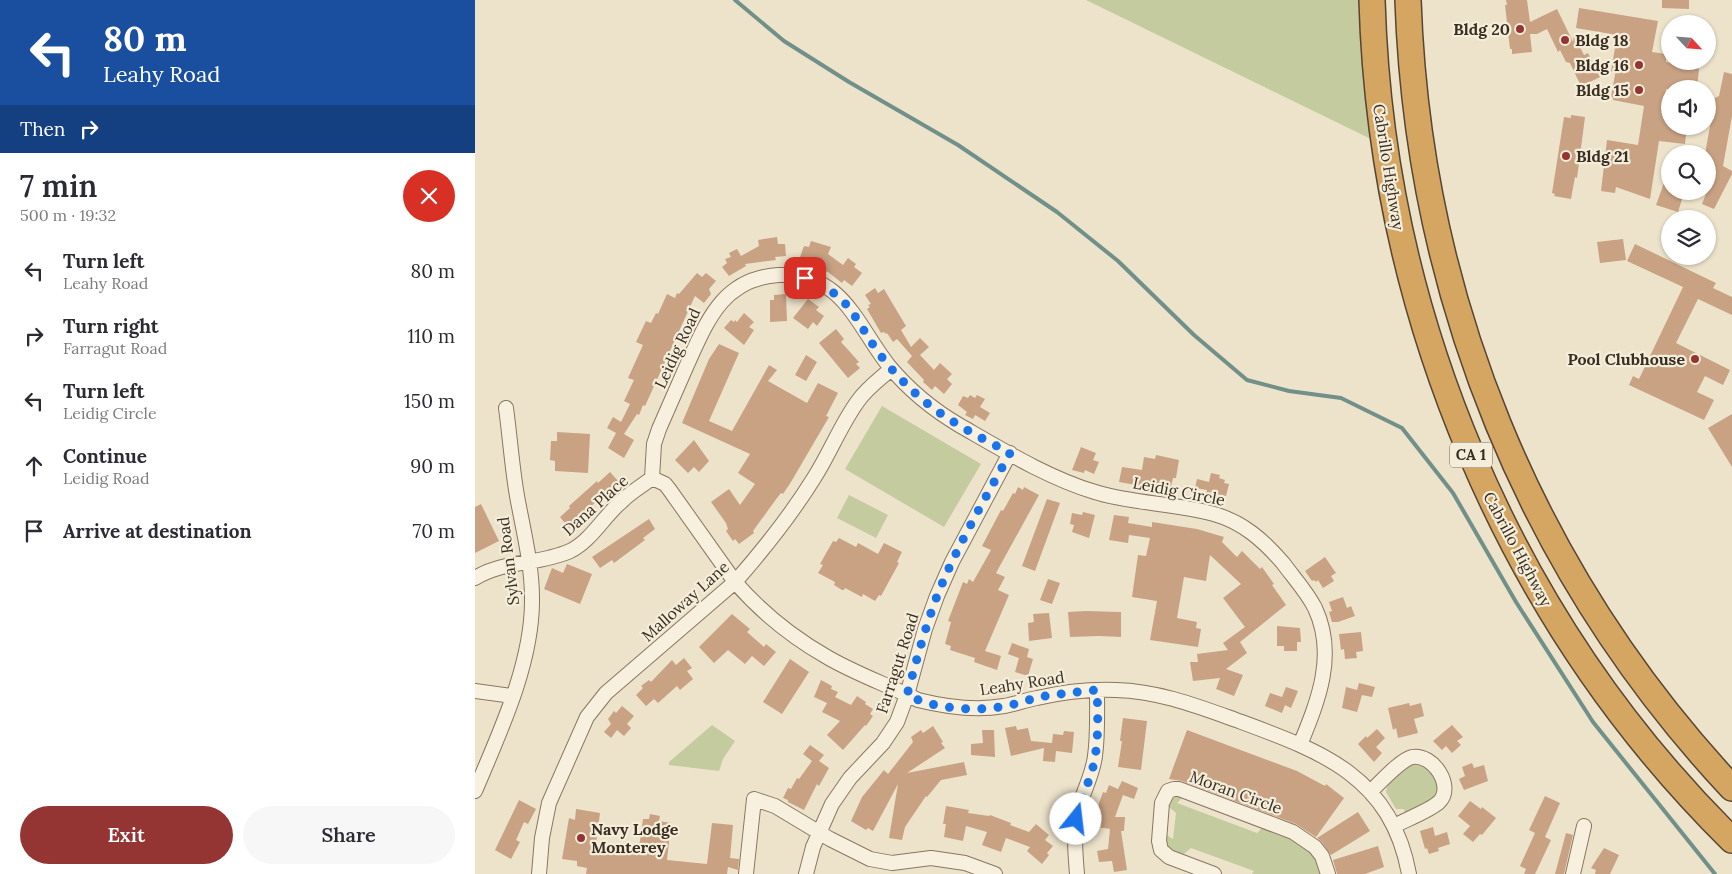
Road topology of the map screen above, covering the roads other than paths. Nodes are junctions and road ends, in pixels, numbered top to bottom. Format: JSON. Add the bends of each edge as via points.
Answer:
{"nodes":[{"id":1,"x":1371,"y":0,"type":"edge"},
{"id":2,"x":1408,"y":0,"type":"edge"},
{"id":3,"x":891,"y":369,"type":"junction"},
{"id":4,"x":506,"y":408,"type":"dead end"},
{"id":5,"x":1010,"y":453,"type":"junction"},
{"id":6,"x":653,"y":478,"type":"junction"},
{"id":7,"x":529,"y":562,"type":"junction"},
{"id":8,"x":475,"y":578,"type":"edge"},
{"id":9,"x":735,"y":582,"type":"junction"},
{"id":10,"x":1097,"y":690,"type":"junction"},
{"id":11,"x":475,"y":691,"type":"edge"},
{"id":12,"x":907,"y":695,"type":"junction"},
{"id":13,"x":513,"y":696,"type":"junction"},
{"id":14,"x":1300,"y":745,"type":"junction"},
{"id":15,"x":1732,"y":788,"type":"edge"},
{"id":16,"x":475,"y":790,"type":"edge"},
{"id":17,"x":1370,"y":792,"type":"junction"},
{"id":18,"x":1394,"y":826,"type":"junction"},
{"id":19,"x":1585,"y":826,"type":"dead end"},
{"id":20,"x":819,"y":832,"type":"junction"},
{"id":21,"x":1732,"y":840,"type":"edge"},
{"id":22,"x":539,"y":874,"type":"edge"},
{"id":23,"x":745,"y":874,"type":"edge"},
{"id":24,"x":806,"y":874,"type":"edge"},
{"id":25,"x":995,"y":874,"type":"edge"},
{"id":26,"x":1077,"y":874,"type":"edge"},
{"id":27,"x":1213,"y":874,"type":"edge"},
{"id":28,"x":1328,"y":874,"type":"edge"},
{"id":29,"x":1409,"y":874,"type":"edge"},
{"id":30,"x":1573,"y":874,"type":"edge"}],
"edges":[{"from":1,"to":21,"type":"highway","name":"Cabrillo Highway","number":"CA 1","via":[[1379,111],[1397,220],[1429,342],[1473,460],[1530,574],[1587,666],[1659,761]]},
{"from":2,"to":15,"type":"highway","number":"CA 1","via":[[1415,102],[1430,201],[1461,323],[1497,424],[1546,527],[1596,614],[1659,703]]},
{"from":3,"to":5,"type":"street","name":"Leidig Circle","via":[[924,402]]},
{"from":3,"to":6,"type":"street","name":"Leidig Road","via":[[847,304],[827,288],[805,278],[791,276],[752,280],[728,295],[709,317],[659,430],[653,451]]},
{"from":3,"to":9,"type":"street","name":"Malloway Lane","via":[[858,401],[797,506]]},
{"from":4,"to":7,"type":"street","name":"Sylvan Road"},
{"from":5,"to":12,"type":"street","name":"Farragut Road","via":[[937,596]]},
{"from":5,"to":14,"type":"street","name":"Leidig Circle","via":[[1063,481],[1098,493],[1226,518],[1249,530],[1271,549],[1316,610],[1325,644],[1318,699]]},
{"from":6,"to":7,"type":"street","name":"Dana Place","via":[[622,500],[573,550]]},
{"from":6,"to":9,"type":"street","name":"Leahy Road","via":[[669,489]]},
{"from":7,"to":8,"type":"street","via":[[493,569]]},
{"from":7,"to":13,"type":"street","name":"Sylvan Road","via":[[533,598],[530,631]]},
{"from":9,"to":12,"type":"street","name":"Leahy Road","via":[[776,623],[810,647]]},
{"from":9,"to":22,"type":"street","name":"Malloway Lane","via":[[606,693],[587,717],[549,803]]},
{"from":10,"to":12,"type":"street","name":"Leahy Road","via":[[978,708],[932,704]]},
{"from":10,"to":14,"type":"street","name":"Leahy Road","via":[[1175,698]]},
{"from":10,"to":26,"type":"street","via":[[1095,756],[1076,819]]},
{"from":11,"to":13,"type":"street"},
{"from":12,"to":20,"type":"street","name":"Farragut Road","via":[[891,731],[842,788]]},
{"from":13,"to":16,"type":"street","name":"Sylvan Road"},
{"from":14,"to":17,"type":"street","name":"Leahy Road","via":[[1340,766]]},
{"from":17,"to":18,"type":"street","name":"Leahy Road"},
{"from":17,"to":18,"type":"street","via":[[1409,758],[1419,757],[1432,763],[1444,782],[1442,798],[1435,806]]},
{"from":18,"to":29,"type":"street","name":"Leahy Road"},
{"from":19,"to":30,"type":"street"},
{"from":20,"to":23,"type":"street","via":[[775,806],[754,799]]},
{"from":20,"to":24,"type":"street","name":"Farragut Road"},
{"from":20,"to":25,"type":"street","via":[[875,860],[892,863],[931,858],[965,863]]},
{"from":27,"to":28,"type":"street","name":"Moran Circle","via":[[1169,858],[1161,850],[1162,803],[1164,796],[1173,788],[1293,832],[1315,847]]}]}
